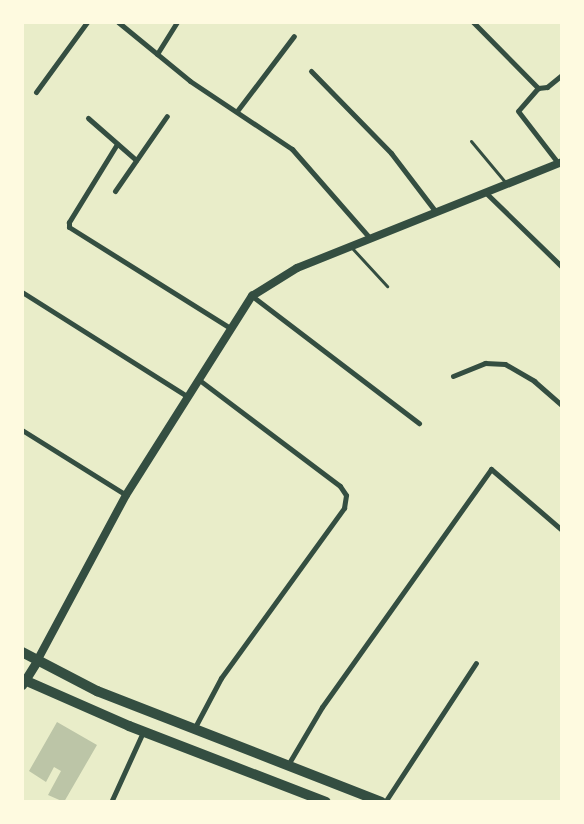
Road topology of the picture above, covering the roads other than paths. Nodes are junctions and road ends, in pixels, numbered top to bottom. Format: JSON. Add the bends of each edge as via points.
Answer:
{"nodes":[{"id":1,"x":87,"y":22,"type":"edge"},
{"id":2,"x":118,"y":22,"type":"edge"},
{"id":3,"x":177,"y":22,"type":"edge"},
{"id":4,"x":473,"y":22,"type":"edge"},
{"id":5,"x":294,"y":36,"type":"dead end"},
{"id":6,"x":157,"y":54,"type":"junction"},
{"id":7,"x":311,"y":71,"type":"dead end"},
{"id":8,"x":562,"y":75,"type":"edge"},
{"id":9,"x":538,"y":88,"type":"junction"},
{"id":10,"x":36,"y":92,"type":"dead end"},
{"id":11,"x":237,"y":111,"type":"junction"},
{"id":12,"x":167,"y":116,"type":"dead end"},
{"id":13,"x":88,"y":118,"type":"dead end"},
{"id":14,"x":471,"y":141,"type":"dead end"},
{"id":15,"x":117,"y":144,"type":"junction"},
{"id":16,"x":136,"y":160,"type":"junction"},
{"id":17,"x":560,"y":162,"type":"edge"},
{"id":18,"x":506,"y":184,"type":"junction"},
{"id":19,"x":115,"y":191,"type":"dead end"},
{"id":20,"x":485,"y":192,"type":"junction"},
{"id":21,"x":436,"y":212,"type":"junction"},
{"id":22,"x":370,"y":238,"type":"junction"},
{"id":23,"x":350,"y":246,"type":"junction"},
{"id":24,"x":562,"y":267,"type":"edge"},
{"id":25,"x":387,"y":286,"type":"dead end"},
{"id":26,"x":22,"y":292,"type":"edge"},
{"id":27,"x":252,"y":296,"type":"junction"},
{"id":28,"x":230,"y":328,"type":"junction"},
{"id":29,"x":452,"y":376,"type":"dead end"},
{"id":30,"x":198,"y":379,"type":"junction"},
{"id":31,"x":188,"y":397,"type":"junction"},
{"id":32,"x":562,"y":404,"type":"edge"},
{"id":33,"x":419,"y":423,"type":"dead end"},
{"id":34,"x":22,"y":430,"type":"edge"},
{"id":35,"x":126,"y":495,"type":"junction"},
{"id":36,"x":562,"y":530,"type":"edge"},
{"id":37,"x":22,"y":652,"type":"edge"},
{"id":38,"x":37,"y":661,"type":"junction"},
{"id":39,"x":476,"y":663,"type":"dead end"},
{"id":40,"x":23,"y":682,"type":"edge"},
{"id":41,"x":194,"y":729,"type":"junction"},
{"id":42,"x":143,"y":732,"type":"junction"},
{"id":43,"x":289,"y":763,"type":"junction"},
{"id":44,"x":314,"y":799,"type":"edge"},
{"id":45,"x":112,"y":800,"type":"dead end"},
{"id":46,"x":326,"y":802,"type":"edge"},
{"id":47,"x":382,"y":802,"type":"edge"},
{"id":48,"x":385,"y":802,"type":"edge"}],
"edges":[{"from":1,"to":10,"type":"street"},
{"from":2,"to":6,"type":"street"},
{"from":3,"to":6,"type":"street"},
{"from":4,"to":9,"type":"street"},
{"from":5,"to":11,"type":"street"},
{"from":6,"to":11,"type":"street","via":[[190,81]]},
{"from":7,"to":21,"type":"street","via":[[390,153]]},
{"from":8,"to":9,"type":"street","via":[[547,87]]},
{"from":9,"to":17,"type":"street","via":[[518,111]]},
{"from":11,"to":22,"type":"street","via":[[292,149]]},
{"from":12,"to":16,"type":"street"},
{"from":13,"to":15,"type":"street"},
{"from":14,"to":18,"type":"lane"},
{"from":15,"to":16,"type":"street"},
{"from":15,"to":28,"type":"street","via":[[69,222],[69,227]]},
{"from":16,"to":19,"type":"street"},
{"from":17,"to":18,"type":"street"},
{"from":18,"to":20,"type":"street"},
{"from":20,"to":21,"type":"street"},
{"from":20,"to":24,"type":"street"},
{"from":21,"to":22,"type":"street"},
{"from":22,"to":23,"type":"street"},
{"from":23,"to":25,"type":"lane"},
{"from":23,"to":27,"type":"street","via":[[297,268]]},
{"from":26,"to":31,"type":"street"},
{"from":27,"to":28,"type":"street"},
{"from":27,"to":33,"type":"street"},
{"from":28,"to":30,"type":"street"},
{"from":29,"to":32,"type":"street","via":[[485,363],[504,364],[534,381]]},
{"from":30,"to":31,"type":"street"},
{"from":30,"to":41,"type":"street","via":[[340,486],[346,495],[344,508],[221,678]]},
{"from":31,"to":35,"type":"street"},
{"from":34,"to":35,"type":"street"},
{"from":35,"to":38,"type":"street"},
{"from":36,"to":43,"type":"street","via":[[491,469],[322,707]]},
{"from":37,"to":38,"type":"main road"},
{"from":38,"to":40,"type":"main road"},
{"from":38,"to":41,"type":"main road","via":[[98,691]]},
{"from":39,"to":48,"type":"street"},
{"from":40,"to":42,"type":"main road"},
{"from":41,"to":43,"type":"main road"},
{"from":42,"to":44,"type":"main road"},
{"from":42,"to":45,"type":"street"},
{"from":43,"to":47,"type":"main road"},
{"from":44,"to":46,"type":"main road"}]}
